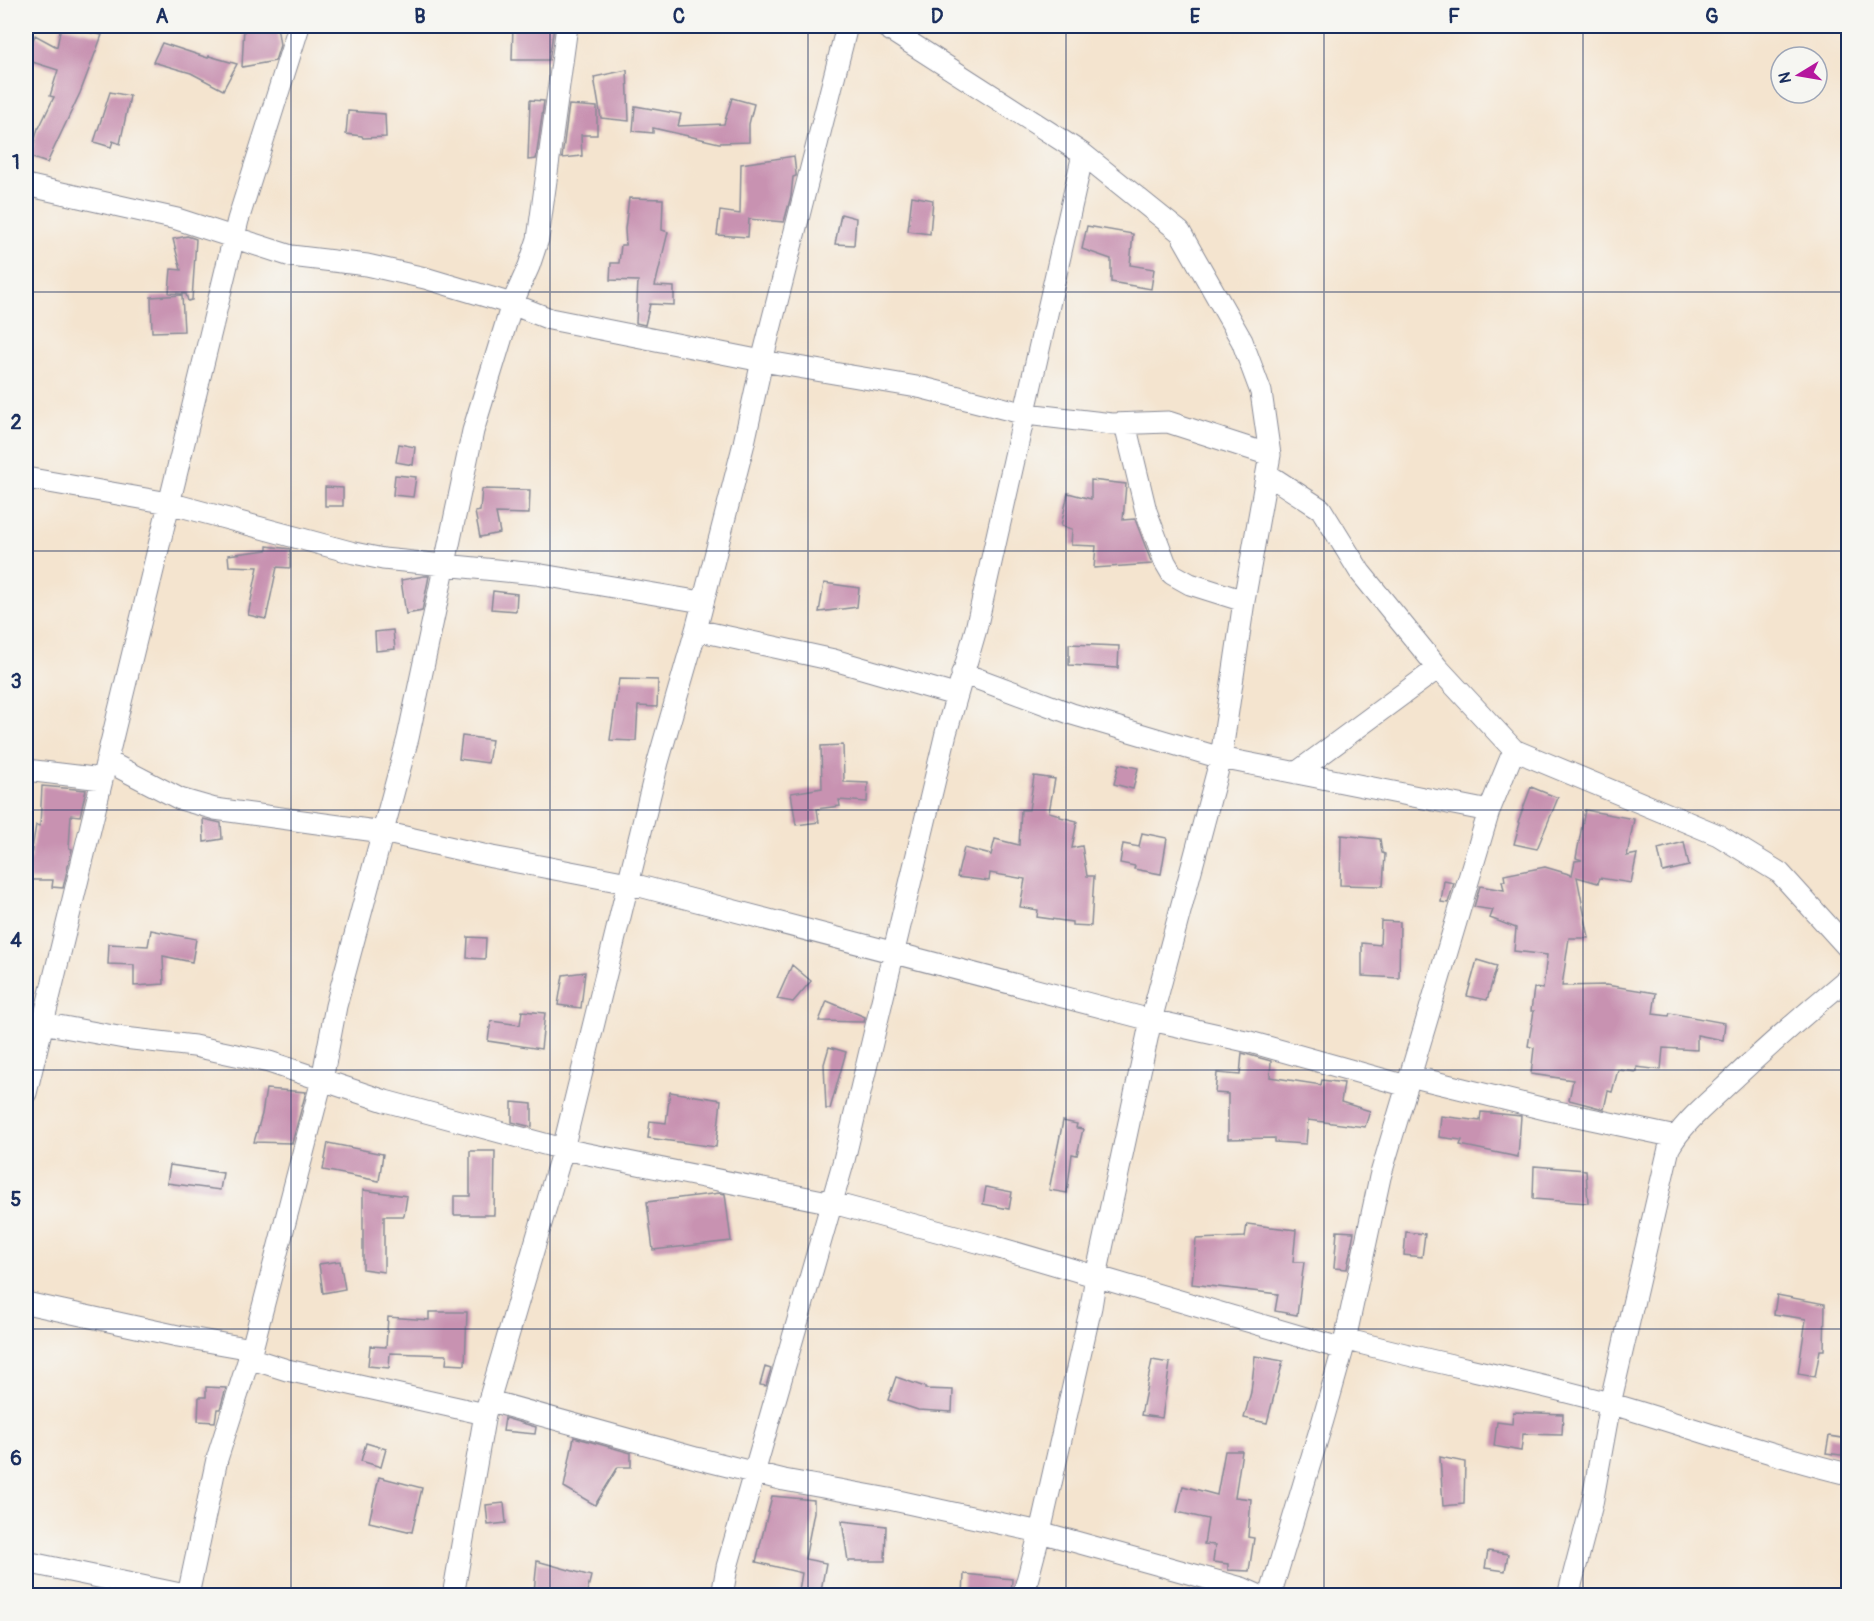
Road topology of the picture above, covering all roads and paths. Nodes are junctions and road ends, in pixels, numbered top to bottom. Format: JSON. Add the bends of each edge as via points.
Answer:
{"nodes":[{"id":1,"x":298,"y":26,"type":"edge"},
{"id":2,"x":567,"y":26,"type":"edge"},
{"id":3,"x":847,"y":26,"type":"edge"},
{"id":4,"x":884,"y":26,"type":"edge"},
{"id":5,"x":1083,"y":154,"type":"junction"},
{"id":6,"x":26,"y":185,"type":"edge"},
{"id":7,"x":234,"y":236,"type":"junction"},
{"id":8,"x":512,"y":304,"type":"junction"},
{"id":9,"x":762,"y":361,"type":"junction"},
{"id":10,"x":1026,"y":414,"type":"junction"},
{"id":11,"x":1125,"y":424,"type":"junction"},
{"id":12,"x":1268,"y":465,"type":"junction"},
{"id":13,"x":26,"y":478,"type":"edge"},
{"id":14,"x":169,"y":503,"type":"junction"},
{"id":15,"x":444,"y":565,"type":"junction"},
{"id":16,"x":1244,"y":601,"type":"junction"},
{"id":17,"x":702,"y":602,"type":"junction"},
{"id":18,"x":696,"y":630,"type":"junction"},
{"id":19,"x":1438,"y":668,"type":"junction"},
{"id":20,"x":962,"y":673,"type":"junction"},
{"id":21,"x":956,"y":695,"type":"junction"},
{"id":22,"x":1514,"y":750,"type":"junction"},
{"id":23,"x":1221,"y":758,"type":"junction"},
{"id":24,"x":26,"y":770,"type":"edge"},
{"id":25,"x":104,"y":770,"type":"junction"},
{"id":26,"x":1296,"y":773,"type":"junction"},
{"id":27,"x":1489,"y":811,"type":"junction"},
{"id":28,"x":383,"y":832,"type":"junction"},
{"id":29,"x":628,"y":883,"type":"junction"},
{"id":30,"x":1848,"y":948,"type":"edge"},
{"id":31,"x":892,"y":953,"type":"junction"},
{"id":32,"x":1848,"y":978,"type":"edge"},
{"id":33,"x":1151,"y":1020,"type":"junction"},
{"id":34,"x":42,"y":1023,"type":"junction"},
{"id":35,"x":31,"y":1047,"type":"edge"},
{"id":36,"x":322,"y":1080,"type":"junction"},
{"id":37,"x":1409,"y":1081,"type":"junction"},
{"id":38,"x":26,"y":1094,"type":"edge"},
{"id":39,"x":1676,"y":1137,"type":"junction"},
{"id":40,"x":563,"y":1149,"type":"junction"},
{"id":41,"x":833,"y":1203,"type":"junction"},
{"id":42,"x":1096,"y":1276,"type":"junction"},
{"id":43,"x":26,"y":1303,"type":"edge"},
{"id":44,"x":1344,"y":1344,"type":"junction"},
{"id":45,"x":250,"y":1354,"type":"junction"},
{"id":46,"x":1610,"y":1404,"type":"junction"},
{"id":47,"x":488,"y":1407,"type":"junction"},
{"id":48,"x":755,"y":1472,"type":"junction"},
{"id":49,"x":1848,"y":1473,"type":"edge"},
{"id":50,"x":1040,"y":1532,"type":"junction"},
{"id":51,"x":26,"y":1562,"type":"edge"},
{"id":52,"x":1848,"y":1591,"type":"edge"},
{"id":53,"x":184,"y":1595,"type":"edge"},
{"id":54,"x":453,"y":1596,"type":"edge"},
{"id":55,"x":722,"y":1596,"type":"edge"},
{"id":56,"x":1023,"y":1596,"type":"edge"},
{"id":57,"x":1260,"y":1596,"type":"edge"},
{"id":58,"x":1270,"y":1596,"type":"edge"},
{"id":59,"x":1568,"y":1596,"type":"edge"},
{"id":60,"x":1847,"y":1596,"type":"edge"}],
"edges":[{"from":1,"to":7,"type":"street"},
{"from":2,"to":8,"type":"street","via":[[538,239]]},
{"from":3,"to":9,"type":"street"},
{"from":4,"to":5,"type":"street"},
{"from":5,"to":10,"type":"street"},
{"from":5,"to":12,"type":"street","via":[[1180,232],[1242,341],[1262,392]]},
{"from":6,"to":7,"type":"street"},
{"from":7,"to":8,"type":"street","via":[[281,254],[382,267]]},
{"from":7,"to":14,"type":"street"},
{"from":8,"to":9,"type":"street","via":[[550,319]]},
{"from":8,"to":15,"type":"street","via":[[473,431]]},
{"from":9,"to":10,"type":"street","via":[[923,388]]},
{"from":9,"to":17,"type":"street"},
{"from":10,"to":11,"type":"street"},
{"from":10,"to":20,"type":"street","via":[[976,629]]},
{"from":11,"to":12,"type":"street","via":[[1168,422]]},
{"from":11,"to":16,"type":"street","via":[[1146,511],[1172,574],[1190,584]]},
{"from":12,"to":16,"type":"street"},
{"from":12,"to":19,"type":"street","via":[[1321,509],[1360,572]]},
{"from":13,"to":14,"type":"street"},
{"from":14,"to":15,"type":"street","via":[[354,553]]},
{"from":14,"to":25,"type":"street"},
{"from":15,"to":17,"type":"street","via":[[536,574]]},
{"from":15,"to":28,"type":"street","via":[[408,738]]},
{"from":16,"to":23,"type":"street"},
{"from":17,"to":18,"type":"street"},
{"from":18,"to":21,"type":"street","via":[[834,660]]},
{"from":18,"to":29,"type":"street"},
{"from":19,"to":22,"type":"street"},
{"from":19,"to":26,"type":"street"},
{"from":20,"to":21,"type":"street"},
{"from":20,"to":23,"type":"street","via":[[1072,714]]},
{"from":21,"to":31,"type":"street"},
{"from":22,"to":27,"type":"street"},
{"from":22,"to":30,"type":"street","via":[[1718,836],[1780,873]]},
{"from":23,"to":26,"type":"street"},
{"from":23,"to":33,"type":"street"},
{"from":24,"to":25,"type":"street"},
{"from":25,"to":28,"type":"street","via":[[215,809]]},
{"from":25,"to":34,"type":"street"},
{"from":26,"to":27,"type":"street"},
{"from":27,"to":37,"type":"street"},
{"from":28,"to":29,"type":"street"},
{"from":28,"to":36,"type":"street","via":[[336,1006]]},
{"from":29,"to":31,"type":"street"},
{"from":29,"to":40,"type":"street"},
{"from":31,"to":33,"type":"street"},
{"from":31,"to":41,"type":"street"},
{"from":32,"to":39,"type":"street","via":[[1782,1033]]},
{"from":33,"to":37,"type":"street"},
{"from":33,"to":42,"type":"street"},
{"from":34,"to":35,"type":"street"},
{"from":34,"to":36,"type":"street","via":[[194,1046],[269,1062]]},
{"from":35,"to":38,"type":"street"},
{"from":36,"to":40,"type":"street"},
{"from":36,"to":45,"type":"street"},
{"from":37,"to":39,"type":"street"},
{"from":37,"to":44,"type":"street","via":[[1380,1177]]},
{"from":39,"to":46,"type":"street","via":[[1669,1148]]},
{"from":40,"to":41,"type":"street"},
{"from":40,"to":47,"type":"street"},
{"from":41,"to":42,"type":"street"},
{"from":41,"to":48,"type":"street"},
{"from":42,"to":44,"type":"street"},
{"from":42,"to":50,"type":"street"},
{"from":43,"to":45,"type":"street"},
{"from":44,"to":46,"type":"street","via":[[1512,1378]]},
{"from":44,"to":58,"type":"street"},
{"from":45,"to":47,"type":"street","via":[[287,1370]]},
{"from":45,"to":53,"type":"street","via":[[217,1459]]},
{"from":46,"to":49,"type":"street"},
{"from":46,"to":59,"type":"street","via":[[1592,1504]]},
{"from":47,"to":48,"type":"street"},
{"from":47,"to":54,"type":"street"},
{"from":48,"to":50,"type":"street"},
{"from":48,"to":55,"type":"street"},
{"from":50,"to":56,"type":"street"},
{"from":50,"to":57,"type":"street"},
{"from":51,"to":53,"type":"street"},
{"from":52,"to":60,"type":"street"}]}
